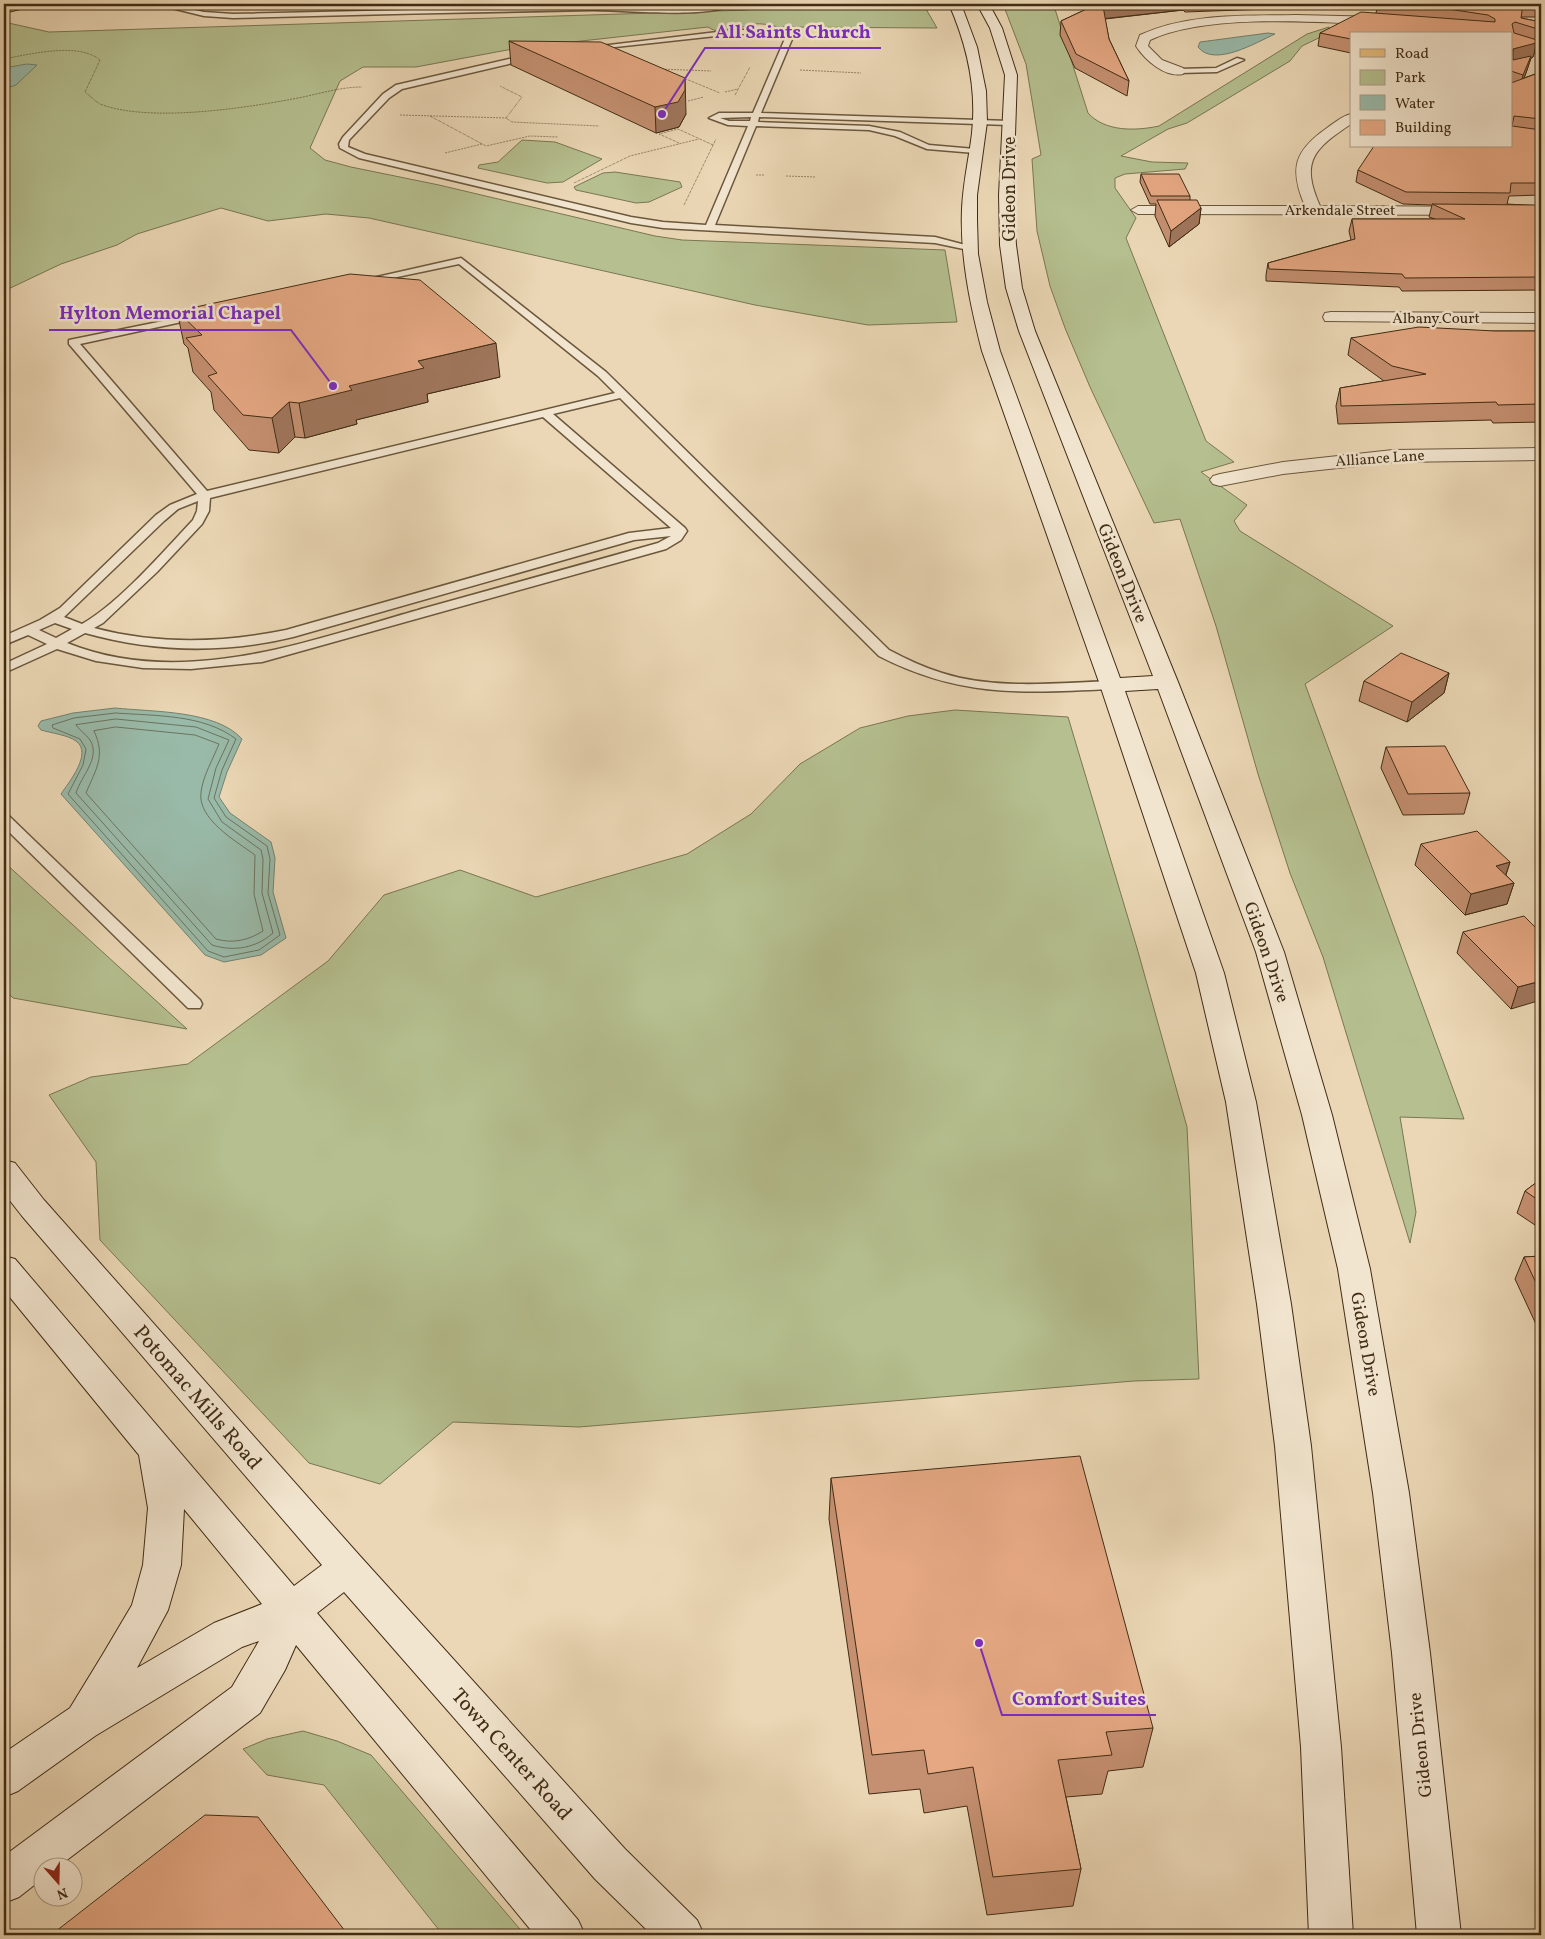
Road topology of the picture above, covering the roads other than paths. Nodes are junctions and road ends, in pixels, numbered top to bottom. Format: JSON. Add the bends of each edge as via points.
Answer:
{"nodes":[{"id":1,"x":28,"y":4,"type":"edge"},
{"id":2,"x":158,"y":4,"type":"edge"},
{"id":3,"x":731,"y":4,"type":"edge"},
{"id":4,"x":955,"y":4,"type":"edge"},
{"id":5,"x":983,"y":4,"type":"edge"},
{"id":6,"x":200,"y":6,"type":"dead end"},
{"id":7,"x":4,"y":10,"type":"edge"},
{"id":8,"x":185,"y":10,"type":"junction"},
{"id":9,"x":1400,"y":22,"type":"edge"},
{"id":10,"x":1512,"y":41,"type":"edge"},
{"id":11,"x":581,"y":49,"type":"edge"},
{"id":12,"x":1541,"y":50,"type":"edge"},
{"id":13,"x":542,"y":54,"type":"edge"},
{"id":14,"x":1240,"y":60,"type":"dead end"},
{"id":15,"x":1179,"y":70,"type":"joint"},
{"id":16,"x":756,"y":115,"type":"junction"},
{"id":17,"x":1350,"y":119,"type":"edge"},
{"id":18,"x":980,"y":122,"type":"junction"},
{"id":19,"x":1009,"y":123,"type":"junction"},
{"id":20,"x":752,"y":124,"type":"junction"},
{"id":21,"x":975,"y":151,"type":"junction"},
{"id":22,"x":1138,"y":210,"type":"dead end"},
{"id":23,"x":1314,"y":210,"type":"junction"},
{"id":24,"x":1541,"y":211,"type":"edge"},
{"id":25,"x":709,"y":229,"type":"junction"},
{"id":26,"x":970,"y":249,"type":"junction"},
{"id":27,"x":354,"y":283,"type":"edge"},
{"id":28,"x":209,"y":314,"type":"edge"},
{"id":29,"x":1331,"y":317,"type":"dead end"},
{"id":30,"x":1541,"y":318,"type":"edge"},
{"id":31,"x":623,"y":394,"type":"junction"},
{"id":32,"x":545,"y":413,"type":"junction"},
{"id":33,"x":1541,"y":454,"type":"edge"},
{"id":34,"x":1220,"y":480,"type":"dead end"},
{"id":35,"x":204,"y":496,"type":"junction"},
{"id":36,"x":681,"y":531,"type":"junction"},
{"id":37,"x":54,"y":618,"type":"junction"},
{"id":38,"x":28,"y":630,"type":"junction"},
{"id":39,"x":83,"y":630,"type":"junction"},
{"id":40,"x":4,"y":641,"type":"edge"},
{"id":41,"x":57,"y":644,"type":"junction"},
{"id":42,"x":4,"y":669,"type":"edge"},
{"id":43,"x":1167,"y":682,"type":"junction"},
{"id":44,"x":1111,"y":685,"type":"junction"},
{"id":45,"x":4,"y":819,"type":"edge"},
{"id":46,"x":194,"y":1004,"type":"dead end"},
{"id":47,"x":4,"y":1171,"type":"edge"},
{"id":48,"x":4,"y":1268,"type":"edge"},
{"id":49,"x":157,"y":1452,"type":"junction"},
{"id":50,"x":347,"y":1568,"type":"junction"},
{"id":51,"x":291,"y":1611,"type":"junction"},
{"id":52,"x":81,"y":1723,"type":"junction"},
{"id":53,"x":4,"y":1777,"type":"edge"},
{"id":54,"x":4,"y":1882,"type":"edge"},
{"id":55,"x":563,"y":1935,"type":"edge"},
{"id":56,"x":682,"y":1935,"type":"edge"},
{"id":57,"x":1331,"y":1935,"type":"edge"},
{"id":58,"x":1439,"y":1935,"type":"edge"}],
"edges":[{"from":1,"to":7,"type":"main road"},
{"from":2,"to":8,"type":"lane"},
{"from":3,"to":8,"type":"lane","via":[[649,10],[594,8],[233,16]]},
{"from":4,"to":18,"type":"main road","name":"Gideon Drive","via":[[974,53],[980,89]]},
{"from":5,"to":19,"type":"main road","name":"Gideon Drive","via":[[996,28],[1011,75]]},
{"from":6,"to":8,"type":"lane"},
{"from":9,"to":15,"type":"main road","via":[[1311,19],[1196,23],[1169,26],[1144,38],[1142,46],[1145,53],[1163,65]]},
{"from":10,"to":12,"type":"main road"},
{"from":11,"to":16,"type":"lane","via":[[716,34],[791,32]]},
{"from":13,"to":25,"type":"lane","via":[[416,81],[393,90],[346,139],[344,148],[362,156],[631,220]]},
{"from":14,"to":15,"type":"lane","via":[[1217,70]]},
{"from":16,"to":18,"type":"lane"},
{"from":16,"to":20,"type":"lane"},
{"from":16,"to":20,"type":"lane","via":[[719,115],[713,118],[728,123]]},
{"from":17,"to":23,"type":"main road","via":[[1308,150],[1303,160],[1304,188]]},
{"from":18,"to":19,"type":"lane"},
{"from":18,"to":21,"type":"main road","name":"Gideon Drive"},
{"from":19,"to":43,"type":"main road","name":"Gideon Drive","via":[[1006,194],[1014,288],[1024,323]]},
{"from":20,"to":21,"type":"lane","via":[[869,128],[897,134],[928,147]]},
{"from":20,"to":25,"type":"lane"},
{"from":21,"to":26,"type":"main road","name":"Gideon Drive","via":[[968,218]]},
{"from":22,"to":23,"type":"main road","name":"Arkendale Street"},
{"from":23,"to":24,"type":"main road","name":"Arkendale Street"},
{"from":25,"to":26,"type":"lane","via":[[935,240]]},
{"from":26,"to":44,"type":"main road","name":"Gideon Drive","via":[[976,296],[991,351]]},
{"from":27,"to":31,"type":"lane","via":[[461,261]]},
{"from":28,"to":35,"type":"lane","via":[[73,342]]},
{"from":29,"to":30,"type":"main road","name":"Albany Court"},
{"from":31,"to":32,"type":"lane"},
{"from":31,"to":44,"type":"lane","via":[[884,653],[928,675],[990,688]]},
{"from":32,"to":35,"type":"lane"},
{"from":32,"to":36,"type":"lane"},
{"from":33,"to":34,"type":"main road","name":"Alliance Lane","via":[[1393,456],[1282,468]]},
{"from":35,"to":37,"type":"lane","via":[[174,507],[160,518],[78,600]]},
{"from":35,"to":39,"type":"lane","via":[[203,511],[189,532],[111,609]]},
{"from":36,"to":39,"type":"lane","via":[[633,536],[288,634],[246,642],[168,646]]},
{"from":36,"to":41,"type":"lane","via":[[678,537],[662,546],[262,658],[204,665],[151,664],[90,655]]},
{"from":37,"to":38,"type":"lane"},
{"from":37,"to":39,"type":"lane"},
{"from":38,"to":40,"type":"lane"},
{"from":38,"to":41,"type":"lane"},
{"from":39,"to":41,"type":"lane"},
{"from":41,"to":42,"type":"lane"},
{"from":43,"to":44,"type":"main road"},
{"from":43,"to":58,"type":"main road","name":"Gideon Drive","via":[[1270,952],[1317,1115],[1354,1269],[1393,1503]]},
{"from":44,"to":57,"type":"main road","name":"Gideon Drive","via":[[1210,973],[1241,1102],[1293,1446],[1321,1748]]},
{"from":45,"to":46,"type":"lane"},
{"from":47,"to":50,"type":"main road","name":"Potomac Mills Road"},
{"from":48,"to":49,"type":"main road"},
{"from":49,"to":51,"type":"main road"},
{"from":49,"to":52,"type":"main road","via":[[166,1508],[162,1566],[149,1610]]},
{"from":50,"to":51,"type":"main road"},
{"from":50,"to":56,"type":"main road","name":"Town Center Road","via":[[610,1864]]},
{"from":51,"to":52,"type":"main road","via":[[228,1634]]},
{"from":51,"to":54,"type":"main road","via":[[271,1657],[246,1700]]},
{"from":51,"to":55,"type":"main road"},
{"from":52,"to":53,"type":"main road"}]}
